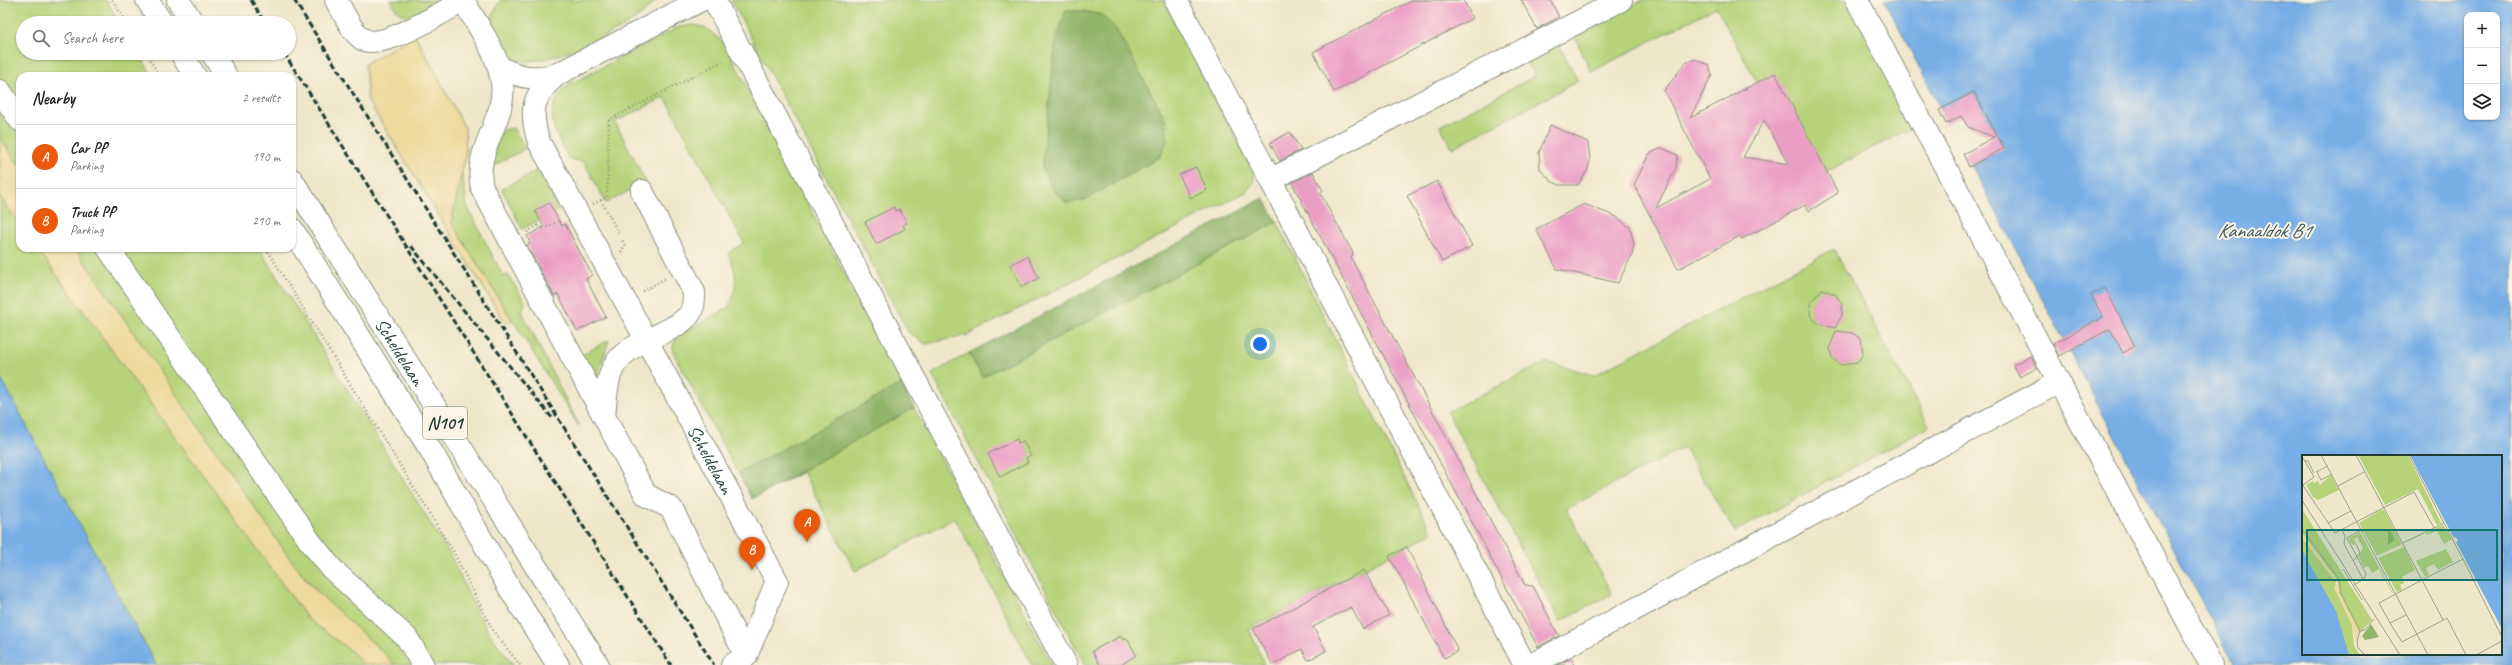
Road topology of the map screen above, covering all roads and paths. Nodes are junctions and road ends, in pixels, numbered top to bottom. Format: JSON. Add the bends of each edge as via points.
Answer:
{"nodes":[{"id":1,"x":112,"y":0,"type":"edge"},
{"id":2,"x":147,"y":0,"type":"edge"},
{"id":3,"x":178,"y":0,"type":"edge"},
{"id":4,"x":336,"y":0,"type":"edge"},
{"id":5,"x":464,"y":0,"type":"edge"},
{"id":6,"x":701,"y":0,"type":"edge"},
{"id":7,"x":714,"y":0,"type":"edge"},
{"id":8,"x":1176,"y":0,"type":"edge"},
{"id":9,"x":1621,"y":0,"type":"edge"},
{"id":10,"x":1857,"y":0,"type":"edge"},
{"id":11,"x":122,"y":16,"type":"edge"},
{"id":12,"x":157,"y":16,"type":"edge"},
{"id":13,"x":188,"y":16,"type":"edge"},
{"id":14,"x":741,"y":51,"type":"junction"},
{"id":15,"x":150,"y":60,"type":"edge"},
{"id":16,"x":185,"y":60,"type":"edge"},
{"id":17,"x":216,"y":60,"type":"edge"},
{"id":18,"x":499,"y":67,"type":"junction"},
{"id":19,"x":158,"y":72,"type":"edge"},
{"id":20,"x":193,"y":72,"type":"edge"},
{"id":21,"x":224,"y":72,"type":"edge"},
{"id":22,"x":558,"y":74,"type":"junction"},
{"id":23,"x":0,"y":91,"type":"edge"},
{"id":24,"x":16,"y":114,"type":"edge"},
{"id":25,"x":1272,"y":179,"type":"junction"},
{"id":26,"x":296,"y":186,"type":"edge"},
{"id":27,"x":642,"y":191,"type":"dead end"},
{"id":28,"x":601,"y":200,"type":"junction"},
{"id":29,"x":577,"y":213,"type":"junction"},
{"id":30,"x":619,"y":234,"type":"dead end"},
{"id":31,"x":296,"y":235,"type":"edge"},
{"id":32,"x":111,"y":252,"type":"edge"},
{"id":33,"x":268,"y":252,"type":"edge"},
{"id":34,"x":517,"y":254,"type":"junction"},
{"id":35,"x":683,"y":270,"type":"junction"},
{"id":36,"x":624,"y":301,"type":"junction"},
{"id":37,"x":646,"y":342,"type":"junction"},
{"id":38,"x":2059,"y":382,"type":"junction"},
{"id":39,"x":604,"y":416,"type":"junction"},
{"id":40,"x":739,"y":660,"type":"edge"},
{"id":41,"x":423,"y":665,"type":"edge"},
{"id":42,"x":520,"y":665,"type":"edge"},
{"id":43,"x":558,"y":665,"type":"edge"},
{"id":44,"x":598,"y":665,"type":"edge"},
{"id":45,"x":1066,"y":665,"type":"edge"},
{"id":46,"x":1525,"y":665,"type":"edge"},
{"id":47,"x":1531,"y":665,"type":"edge"},
{"id":48,"x":2211,"y":665,"type":"edge"}],
"edges":[{"from":1,"to":11,"type":"path"},
{"from":2,"to":12,"type":"main road"},
{"from":3,"to":13,"type":"main road"},
{"from":4,"to":5,"type":"main road","via":[[360,38],[369,43],[391,38]]},
{"from":5,"to":18,"type":"main road"},
{"from":6,"to":22,"type":"main road"},
{"from":7,"to":14,"type":"main road"},
{"from":8,"to":25,"type":"main road"},
{"from":9,"to":25,"type":"main road"},
{"from":10,"to":38,"type":"main road"},
{"from":14,"to":28,"type":"path","via":[[609,120],[607,197]]},
{"from":14,"to":45,"type":"main road"},
{"from":15,"to":19,"type":"path"},
{"from":16,"to":20,"type":"main road"},
{"from":17,"to":21,"type":"main road"},
{"from":18,"to":22,"type":"main road","via":[[526,78]]},
{"from":18,"to":34,"type":"main road","via":[[502,98],[481,157],[479,174],[482,188]]},
{"from":22,"to":29,"type":"main road","name":"Scheldelaan","via":[[547,83],[537,97],[533,124],[539,142]]},
{"from":23,"to":24,"type":"main road"},
{"from":25,"to":46,"type":"main road"},
{"from":26,"to":44,"type":"main road","name":"Scheldelaan","number":"N101"},
{"from":27,"to":35,"type":"main road"},
{"from":28,"to":29,"type":"path"},
{"from":28,"to":30,"type":"path"},
{"from":29,"to":34,"type":"path","via":[[542,229],[539,225],[520,236],[527,248]]},
{"from":29,"to":36,"type":"main road","name":"Scheldelaan"},
{"from":31,"to":43,"type":"main road","name":"Scheldelaan","number":"N101","via":[[430,449],[510,589]]},
{"from":32,"to":41,"type":"main road","via":[[309,540],[332,569],[407,638]]},
{"from":33,"to":42,"type":"path","via":[[453,551],[492,631]]},
{"from":34,"to":39,"type":"main road"},
{"from":35,"to":36,"type":"path"},
{"from":35,"to":37,"type":"main road","via":[[694,292],[694,306],[687,318]]},
{"from":36,"to":37,"type":"main road","name":"Scheldelaan"},
{"from":37,"to":39,"type":"main road","via":[[629,350],[618,361],[610,377]]},
{"from":37,"to":40,"type":"main road","name":"Scheldelaan","via":[[777,581]]},
{"from":38,"to":47,"type":"main road"},
{"from":38,"to":48,"type":"main road"},
{"from":39,"to":40,"type":"main road","via":[[646,496],[671,508]]}]}
